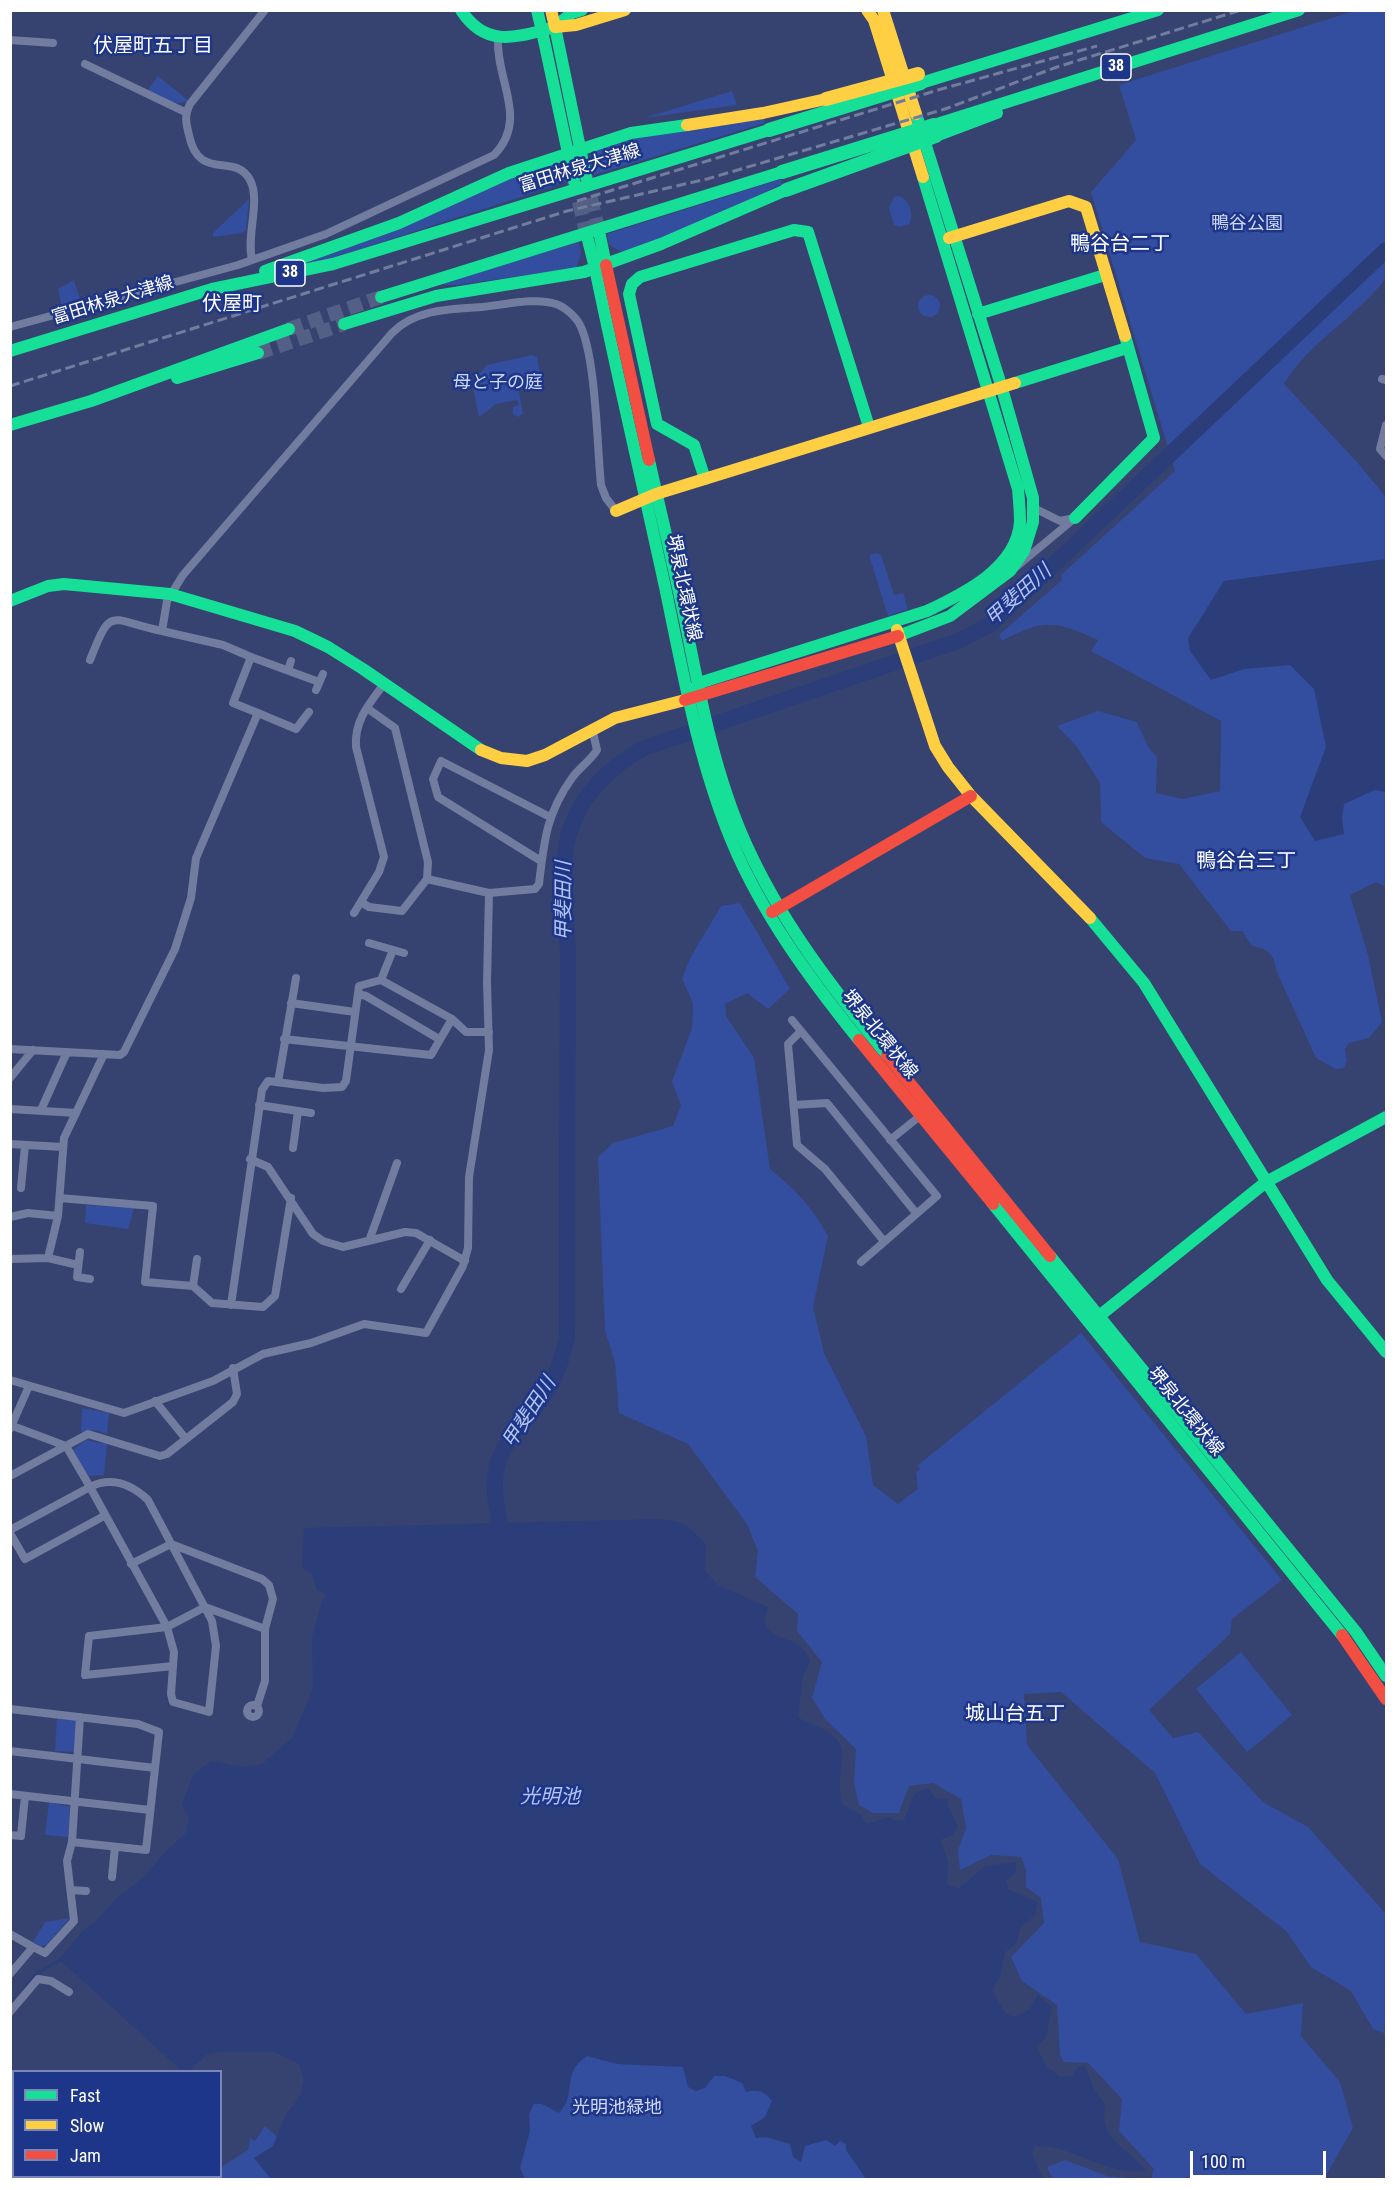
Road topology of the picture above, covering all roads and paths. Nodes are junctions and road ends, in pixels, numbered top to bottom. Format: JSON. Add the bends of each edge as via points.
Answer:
{"nodes":[{"id":1,"x":265,"y":10,"type":"edge"},
{"id":2,"x":461,"y":10,"type":"edge"},
{"id":3,"x":537,"y":10,"type":"edge"},
{"id":4,"x":550,"y":10,"type":"edge"},
{"id":5,"x":582,"y":10,"type":"edge"},
{"id":6,"x":626,"y":10,"type":"edge"},
{"id":7,"x":867,"y":10,"type":"edge"},
{"id":8,"x":883,"y":10,"type":"edge"},
{"id":9,"x":1158,"y":10,"type":"edge"},
{"id":10,"x":1299,"y":10,"type":"edge"},
{"id":11,"x":548,"y":29,"type":"junction"},
{"id":12,"x":498,"y":39,"type":"junction"},
{"id":13,"x":10,"y":40,"type":"edge"},
{"id":14,"x":53,"y":43,"type":"dead end"},
{"id":15,"x":85,"y":64,"type":"dead end"},
{"id":16,"x":920,"y":79,"type":"junction"},
{"id":17,"x":185,"y":112,"type":"junction"},
{"id":18,"x":935,"y":130,"type":"junction"},
{"id":19,"x":574,"y":151,"type":"junction"},
{"id":20,"x":580,"y":179,"type":"tunnel mouth"},
{"id":21,"x":594,"y":238,"type":"tunnel mouth"},
{"id":22,"x":949,"y":238,"type":"junction"},
{"id":23,"x":252,"y":259,"type":"junction"},
{"id":24,"x":600,"y":266,"type":"junction"},
{"id":25,"x":1106,"y":275,"type":"junction"},
{"id":26,"x":212,"y":289,"type":"junction"},
{"id":27,"x":381,"y":297,"type":"tunnel mouth"},
{"id":28,"x":978,"y":314,"type":"junction"},
{"id":29,"x":344,"y":324,"type":"tunnel mouth"},
{"id":30,"x":10,"y":327,"type":"edge"},
{"id":31,"x":289,"y":329,"type":"tunnel mouth"},
{"id":32,"x":1127,"y":348,"type":"junction"},
{"id":33,"x":10,"y":351,"type":"edge"},
{"id":34,"x":258,"y":353,"type":"tunnel mouth"},
{"id":35,"x":994,"y":388,"type":"junction"},
{"id":36,"x":91,"y":401,"type":"junction"},
{"id":37,"x":10,"y":425,"type":"edge"},
{"id":38,"x":1386,"y":425,"type":"edge"},
{"id":39,"x":869,"y":427,"type":"junction"},
{"id":40,"x":1386,"y":456,"type":"edge"},
{"id":41,"x":705,"y":478,"type":"junction"},
{"id":42,"x":651,"y":495,"type":"junction"},
{"id":43,"x":1034,"y":508,"type":"junction"},
{"id":44,"x":616,"y":511,"type":"joint"},
{"id":45,"x":1075,"y":518,"type":"junction"},
{"id":46,"x":1010,"y":571,"type":"junction"},
{"id":47,"x":170,"y":594,"type":"junction"},
{"id":48,"x":10,"y":601,"type":"edge"},
{"id":49,"x":162,"y":631,"type":"junction"},
{"id":50,"x":899,"y":635,"type":"junction"},
{"id":51,"x":94,"y":657,"type":"dead end"},
{"id":52,"x":251,"y":657,"type":"junction"},
{"id":53,"x":319,"y":682,"type":"dead end"},
{"id":54,"x":384,"y":684,"type":"junction"},
{"id":55,"x":696,"y":692,"type":"junction"},
{"id":56,"x":367,"y":708,"type":"junction"},
{"id":57,"x":309,"y":712,"type":"dead end"},
{"id":58,"x":258,"y":713,"type":"junction"},
{"id":59,"x":592,"y":728,"type":"junction"},
{"id":60,"x":971,"y":796,"type":"junction"},
{"id":61,"x":550,"y":817,"type":"junction"},
{"id":62,"x":540,"y":861,"type":"junction"},
{"id":63,"x":426,"y":879,"type":"junction"},
{"id":64,"x":489,"y":893,"type":"junction"},
{"id":65,"x":361,"y":902,"type":"junction"},
{"id":66,"x":774,"y":911,"type":"junction"},
{"id":67,"x":354,"y":914,"type":"dead end"},
{"id":68,"x":369,"y":943,"type":"dead end"},
{"id":69,"x":393,"y":950,"type":"junction"},
{"id":70,"x":404,"y":953,"type":"dead end"},
{"id":71,"x":296,"y":978,"type":"dead end"},
{"id":72,"x":381,"y":980,"type":"junction"},
{"id":73,"x":358,"y":994,"type":"junction"},
{"id":74,"x":291,"y":1003,"type":"junction"},
{"id":75,"x":355,"y":1012,"type":"junction"},
{"id":76,"x":452,"y":1019,"type":"junction"},
{"id":77,"x":792,"y":1020,"type":"dead end"},
{"id":78,"x":489,"y":1032,"type":"junction"},
{"id":79,"x":800,"y":1032,"type":"junction"},
{"id":80,"x":284,"y":1040,"type":"junction"},
{"id":81,"x":439,"y":1040,"type":"junction"},
{"id":82,"x":351,"y":1047,"type":"junction"},
{"id":83,"x":10,"y":1049,"type":"edge"},
{"id":84,"x":33,"y":1050,"type":"junction"},
{"id":85,"x":67,"y":1052,"type":"junction"},
{"id":86,"x":104,"y":1054,"type":"junction"},
{"id":87,"x":10,"y":1078,"type":"edge"},
{"id":88,"x":278,"y":1082,"type":"junction"},
{"id":89,"x":259,"y":1105,"type":"junction"},
{"id":90,"x":794,"y":1105,"type":"junction"},
{"id":91,"x":10,"y":1108,"type":"edge"},
{"id":92,"x":41,"y":1110,"type":"junction"},
{"id":93,"x":298,"y":1111,"type":"junction"},
{"id":94,"x":76,"y":1113,"type":"junction"},
{"id":95,"x":311,"y":1113,"type":"dead end"},
{"id":96,"x":921,"y":1116,"type":"junction"},
{"id":97,"x":1386,"y":1117,"type":"edge"},
{"id":98,"x":890,"y":1140,"type":"junction"},
{"id":99,"x":10,"y":1144,"type":"edge"},
{"id":100,"x":25,"y":1145,"type":"junction"},
{"id":101,"x":63,"y":1147,"type":"junction"},
{"id":102,"x":293,"y":1148,"type":"dead end"},
{"id":103,"x":250,"y":1159,"type":"junction"},
{"id":104,"x":398,"y":1162,"type":"dead end"},
{"id":105,"x":1266,"y":1182,"type":"junction"},
{"id":106,"x":21,"y":1188,"type":"dead end"},
{"id":107,"x":60,"y":1198,"type":"junction"},
{"id":108,"x":291,"y":1198,"type":"junction"},
{"id":109,"x":916,"y":1213,"type":"junction"},
{"id":110,"x":58,"y":1216,"type":"junction"},
{"id":111,"x":10,"y":1217,"type":"edge"},
{"id":112,"x":430,"y":1240,"type":"junction"},
{"id":113,"x":883,"y":1240,"type":"junction"},
{"id":114,"x":369,"y":1241,"type":"junction"},
{"id":115,"x":80,"y":1252,"type":"dead end"},
{"id":116,"x":48,"y":1258,"type":"junction"},
{"id":117,"x":197,"y":1258,"type":"dead end"},
{"id":118,"x":16,"y":1261,"type":"edge"},
{"id":119,"x":465,"y":1261,"type":"junction"},
{"id":120,"x":861,"y":1262,"type":"dead end"},
{"id":121,"x":78,"y":1265,"type":"junction"},
{"id":122,"x":90,"y":1279,"type":"dead end"},
{"id":123,"x":193,"y":1286,"type":"junction"},
{"id":124,"x":401,"y":1289,"type":"dead end"},
{"id":125,"x":231,"y":1305,"type":"junction"},
{"id":126,"x":1094,"y":1320,"type":"junction"},
{"id":127,"x":1386,"y":1352,"type":"edge"},
{"id":128,"x":233,"y":1368,"type":"junction"},
{"id":129,"x":10,"y":1380,"type":"edge"},
{"id":130,"x":29,"y":1386,"type":"junction"},
{"id":131,"x":155,"y":1401,"type":"junction"},
{"id":132,"x":11,"y":1426,"type":"edge"},
{"id":133,"x":186,"y":1439,"type":"junction"},
{"id":134,"x":66,"y":1446,"type":"junction"},
{"id":135,"x":10,"y":1476,"type":"edge"},
{"id":136,"x":90,"y":1487,"type":"junction"},
{"id":137,"x":104,"y":1516,"type":"junction"},
{"id":138,"x":10,"y":1532,"type":"edge"},
{"id":139,"x":171,"y":1544,"type":"junction"},
{"id":140,"x":131,"y":1564,"type":"junction"},
{"id":141,"x":205,"y":1607,"type":"junction"},
{"id":142,"x":167,"y":1627,"type":"junction"},
{"id":143,"x":265,"y":1629,"type":"junction"},
{"id":144,"x":173,"y":1666,"type":"junction"},
{"id":145,"x":1386,"y":1676,"type":"edge"},
{"id":146,"x":1386,"y":1699,"type":"edge"},
{"id":147,"x":257,"y":1706,"type":"dead end"},
{"id":148,"x":10,"y":1709,"type":"edge"},
{"id":149,"x":80,"y":1717,"type":"junction"},
{"id":150,"x":10,"y":1751,"type":"edge"},
{"id":151,"x":78,"y":1759,"type":"junction"},
{"id":152,"x":155,"y":1768,"type":"junction"},
{"id":153,"x":10,"y":1794,"type":"edge"},
{"id":154,"x":25,"y":1796,"type":"junction"},
{"id":155,"x":74,"y":1802,"type":"junction"},
{"id":156,"x":150,"y":1810,"type":"junction"},
{"id":157,"x":10,"y":1835,"type":"edge"},
{"id":158,"x":72,"y":1842,"type":"junction"},
{"id":159,"x":115,"y":1847,"type":"junction"},
{"id":160,"x":115,"y":1871,"type":"dead end"},
{"id":161,"x":70,"y":1890,"type":"junction"},
{"id":162,"x":86,"y":1891,"type":"dead end"},
{"id":163,"x":10,"y":1934,"type":"edge"},
{"id":164,"x":33,"y":1947,"type":"junction"},
{"id":165,"x":10,"y":1974,"type":"edge"},
{"id":166,"x":69,"y":1992,"type":"dead end"},
{"id":167,"x":10,"y":2012,"type":"edge"}],
"edges":[{"from":1,"to":17,"type":"street"},
{"from":2,"to":12,"type":"main road","via":[[473,27]]},
{"from":3,"to":11,"type":"main road"},
{"from":4,"to":11,"type":"main road"},
{"from":5,"to":11,"type":"main road"},
{"from":6,"to":11,"type":"main road"},
{"from":7,"to":22,"type":"main road","via":[[874,20]]},
{"from":8,"to":22,"type":"main road"},
{"from":9,"to":16,"type":"main road","name":"富田林泉大津線","number":"38"},
{"from":10,"to":18,"type":"main road","number":"38","via":[[1098,72]]},
{"from":11,"to":12,"type":"main road"},
{"from":11,"to":19,"type":"main road","name":"富田林泉大津線"},
{"from":12,"to":23,"type":"street","via":[[512,118],[504,145],[494,155],[360,220]]},
{"from":13,"to":14,"type":"street"},
{"from":15,"to":17,"type":"street"},
{"from":16,"to":19,"type":"main road","bridge":true,"via":[[764,113],[631,133]]},
{"from":16,"to":26,"type":"main road","name":"富田林泉大津線","number":"38","bridge":true,"via":[[769,130],[333,264]]},
{"from":17,"to":23,"type":"street","via":[[190,144],[197,157],[210,165],[244,172],[251,182]]},
{"from":18,"to":24,"type":"main road","bridge":true,"via":[[786,190],[670,243]]},
{"from":18,"to":27,"type":"main road","number":"38","bridge":true,"via":[[782,172]]},
{"from":19,"to":20,"type":"main road","name":"富田林泉大津線"},
{"from":19,"to":26,"type":"main road","via":[[509,173],[399,223]]},
{"from":21,"to":24,"type":"main road"},
{"from":22,"to":25,"type":"main road","via":[[1069,201],[1077,202],[1086,207]]},
{"from":22,"to":28,"type":"main road"},
{"from":22,"to":35,"type":"main road"},
{"from":23,"to":30,"type":"street"},
{"from":24,"to":29,"type":"main road","via":[[543,280],[426,298]]},
{"from":24,"to":42,"type":"main road","name":"堺泉北環状線"},
{"from":25,"to":28,"type":"main road"},
{"from":25,"to":32,"type":"main road"},
{"from":26,"to":33,"type":"main road","name":"富田林泉大津線","number":"38"},
{"from":28,"to":35,"type":"main road"},
{"from":31,"to":36,"type":"main road"},
{"from":32,"to":35,"type":"main road"},
{"from":32,"to":45,"type":"main road","via":[[1154,438]]},
{"from":34,"to":36,"type":"main road"},
{"from":35,"to":39,"type":"main road"},
{"from":35,"to":43,"type":"main road","via":[[1029,481]]},
{"from":35,"to":50,"type":"main road","via":[[1021,502],[1021,519],[1013,546],[1001,563],[961,595]]},
{"from":36,"to":37,"type":"main road"},
{"from":38,"to":40,"type":"street","via":[[1380,449]]},
{"from":39,"to":41,"type":"main road"},
{"from":39,"to":41,"type":"main road","via":[[808,232],[794,230],[640,277],[628,294],[657,424],[694,445]]},
{"from":41,"to":42,"type":"main road"},
{"from":42,"to":44,"type":"main road"},
{"from":42,"to":55,"type":"main road","name":"堺泉北環状線"},
{"from":43,"to":45,"type":"street","via":[[1060,521]]},
{"from":43,"to":46,"type":"main road","via":[[1030,538]]},
{"from":44,"to":47,"type":"street","via":[[601,485],[586,348],[580,325],[569,313],[556,304],[535,303],[429,312],[410,319],[392,333]]},
{"from":45,"to":46,"type":"street"},
{"from":46,"to":50,"type":"main road","via":[[950,616]]},
{"from":47,"to":48,"type":"main road","via":[[64,584]]},
{"from":47,"to":49,"type":"street"},
{"from":47,"to":54,"type":"main road","via":[[314,639]]},
{"from":49,"to":51,"type":"street","via":[[111,620],[105,624]]},
{"from":49,"to":52,"type":"street","via":[[223,645]]},
{"from":50,"to":55,"type":"main road"},
{"from":50,"to":60,"type":"main road","via":[[935,747]]},
{"from":52,"to":53,"type":"street","via":[[289,666]]},
{"from":52,"to":58,"type":"street","via":[[233,703]]},
{"from":54,"to":56,"type":"street"},
{"from":54,"to":59,"type":"main road","via":[[478,749],[501,758],[537,759]]},
{"from":55,"to":59,"type":"main road"},
{"from":55,"to":66,"type":"main road","name":"堺泉北環状線","via":[[711,782],[732,840]]},
{"from":56,"to":63,"type":"street","via":[[395,728],[427,849]]},
{"from":56,"to":65,"type":"street","via":[[358,722],[356,747],[384,856]]},
{"from":57,"to":58,"type":"street","via":[[296,729]]},
{"from":58,"to":86,"type":"street","via":[[196,858],[191,898],[175,949],[124,1052]]},
{"from":59,"to":61,"type":"street","via":[[597,750],[571,779]]},
{"from":60,"to":66,"type":"main road"},
{"from":60,"to":105,"type":"main road","via":[[1102,930],[1144,983]]},
{"from":61,"to":62,"type":"street"},
{"from":61,"to":62,"type":"street","via":[[441,761],[433,779],[438,797]]},
{"from":62,"to":64,"type":"street","via":[[539,884],[535,889]]},
{"from":63,"to":64,"type":"street"},
{"from":63,"to":65,"type":"street","via":[[402,911],[369,907]]},
{"from":64,"to":78,"type":"street"},
{"from":65,"to":67,"type":"street"},
{"from":66,"to":96,"type":"main road","name":"堺泉北環状線","via":[[796,958]]},
{"from":66,"to":126,"type":"main road","name":"堺泉北環状線"},
{"from":68,"to":69,"type":"street"},
{"from":69,"to":70,"type":"street"},
{"from":69,"to":72,"type":"street"},
{"from":71,"to":74,"type":"street"},
{"from":72,"to":73,"type":"street","via":[[359,986]]},
{"from":72,"to":76,"type":"street"},
{"from":73,"to":75,"type":"street"},
{"from":73,"to":81,"type":"street"},
{"from":74,"to":75,"type":"street"},
{"from":74,"to":80,"type":"street"},
{"from":75,"to":82,"type":"street"},
{"from":76,"to":78,"type":"street","via":[[466,1032]]},
{"from":76,"to":81,"type":"street"},
{"from":77,"to":79,"type":"street"},
{"from":78,"to":119,"type":"street","via":[[486,1077],[469,1177]]},
{"from":79,"to":90,"type":"street","via":[[788,1044]]},
{"from":79,"to":98,"type":"street"},
{"from":80,"to":82,"type":"street"},
{"from":80,"to":88,"type":"street"},
{"from":81,"to":82,"type":"street","via":[[431,1055]]},
{"from":82,"to":88,"type":"street","via":[[342,1087]]},
{"from":83,"to":84,"type":"street"},
{"from":84,"to":85,"type":"street"},
{"from":84,"to":87,"type":"street"},
{"from":85,"to":86,"type":"street"},
{"from":85,"to":92,"type":"street"},
{"from":86,"to":94,"type":"street"},
{"from":88,"to":89,"type":"street","via":[[268,1081]]},
{"from":89,"to":93,"type":"street"},
{"from":89,"to":103,"type":"street"},
{"from":90,"to":109,"type":"street","via":[[826,1103]]},
{"from":90,"to":113,"type":"street","via":[[797,1145],[825,1169]]},
{"from":91,"to":92,"type":"street"},
{"from":92,"to":94,"type":"street"},
{"from":93,"to":95,"type":"street"},
{"from":93,"to":102,"type":"street"},
{"from":94,"to":101,"type":"street"},
{"from":96,"to":98,"type":"street"},
{"from":96,"to":126,"type":"main road","name":"堺泉北環状線"},
{"from":97,"to":105,"type":"main road"},
{"from":98,"to":109,"type":"street","via":[[937,1196]]},
{"from":99,"to":100,"type":"street"},
{"from":100,"to":101,"type":"street"},
{"from":100,"to":106,"type":"street"},
{"from":101,"to":107,"type":"street"},
{"from":103,"to":108,"type":"street","via":[[268,1167]]},
{"from":103,"to":125,"type":"street"},
{"from":104,"to":114,"type":"street"},
{"from":105,"to":126,"type":"main road"},
{"from":105,"to":127,"type":"main road","via":[[1327,1280]]},
{"from":107,"to":110,"type":"street"},
{"from":107,"to":123,"type":"street","via":[[153,1206],[145,1282]]},
{"from":108,"to":114,"type":"street","via":[[313,1234],[323,1241],[343,1247]]},
{"from":108,"to":125,"type":"street","via":[[275,1296],[263,1307]]},
{"from":109,"to":113,"type":"street"},
{"from":110,"to":111,"type":"street","via":[[28,1213]]},
{"from":110,"to":116,"type":"street"},
{"from":112,"to":114,"type":"street","via":[[405,1232]]},
{"from":112,"to":119,"type":"street"},
{"from":112,"to":124,"type":"street"},
{"from":113,"to":120,"type":"street"},
{"from":115,"to":121,"type":"street"},
{"from":116,"to":118,"type":"street"},
{"from":116,"to":121,"type":"street"},
{"from":117,"to":123,"type":"street"},
{"from":119,"to":128,"type":"street","via":[[426,1333],[364,1324],[311,1343],[263,1354]]},
{"from":121,"to":122,"type":"street","via":[[77,1277]]},
{"from":123,"to":125,"type":"street","via":[[212,1303]]},
{"from":126,"to":145,"type":"main road","name":"堺泉北環状線","via":[[1356,1632]]},
{"from":126,"to":146,"type":"main road","name":"堺泉北環状線","via":[[1340,1632]]},
{"from":128,"to":131,"type":"street","via":[[213,1381]]},
{"from":128,"to":133,"type":"street","via":[[237,1394],[233,1402]]},
{"from":129,"to":130,"type":"street"},
{"from":130,"to":131,"type":"street","via":[[124,1413]]},
{"from":130,"to":132,"type":"street"},
{"from":131,"to":133,"type":"street"},
{"from":132,"to":134,"type":"street"},
{"from":133,"to":134,"type":"street","via":[[160,1456],[88,1434]]},
{"from":134,"to":135,"type":"street"},
{"from":134,"to":136,"type":"street"},
{"from":136,"to":137,"type":"street"},
{"from":136,"to":138,"type":"street"},
{"from":136,"to":139,"type":"street","via":[[116,1482],[136,1490],[148,1500]]},
{"from":137,"to":138,"type":"street","via":[[25,1559]]},
{"from":137,"to":140,"type":"street"},
{"from":139,"to":140,"type":"street"},
{"from":139,"to":141,"type":"street"},
{"from":139,"to":143,"type":"street","via":[[262,1579],[272,1592]]},
{"from":140,"to":142,"type":"street"},
{"from":141,"to":142,"type":"street"},
{"from":141,"to":143,"type":"street"},
{"from":141,"to":144,"type":"street","via":[[216,1646],[209,1712],[173,1702]]},
{"from":142,"to":144,"type":"street","via":[[174,1652]]},
{"from":142,"to":144,"type":"street","via":[[89,1636],[85,1675]]},
{"from":143,"to":147,"type":"street","via":[[266,1670]]},
{"from":148,"to":149,"type":"street","via":[[38,1708]]},
{"from":149,"to":151,"type":"street"},
{"from":149,"to":152,"type":"street","via":[[138,1724],[159,1732]]},
{"from":150,"to":151,"type":"street"},
{"from":151,"to":152,"type":"street"},
{"from":151,"to":155,"type":"street"},
{"from":152,"to":156,"type":"street"},
{"from":153,"to":154,"type":"street"},
{"from":154,"to":155,"type":"street"},
{"from":154,"to":157,"type":"street","via":[[20,1840]]},
{"from":155,"to":156,"type":"street"},
{"from":155,"to":158,"type":"street"},
{"from":156,"to":159,"type":"street","via":[[146,1850]]},
{"from":158,"to":159,"type":"street"},
{"from":158,"to":161,"type":"street","via":[[67,1861]]},
{"from":159,"to":160,"type":"street"},
{"from":161,"to":162,"type":"street"},
{"from":161,"to":164,"type":"street","via":[[74,1921],[45,1953]]},
{"from":163,"to":164,"type":"street"},
{"from":164,"to":165,"type":"street"},
{"from":166,"to":167,"type":"street","via":[[51,1981],[38,1979]]}]}
